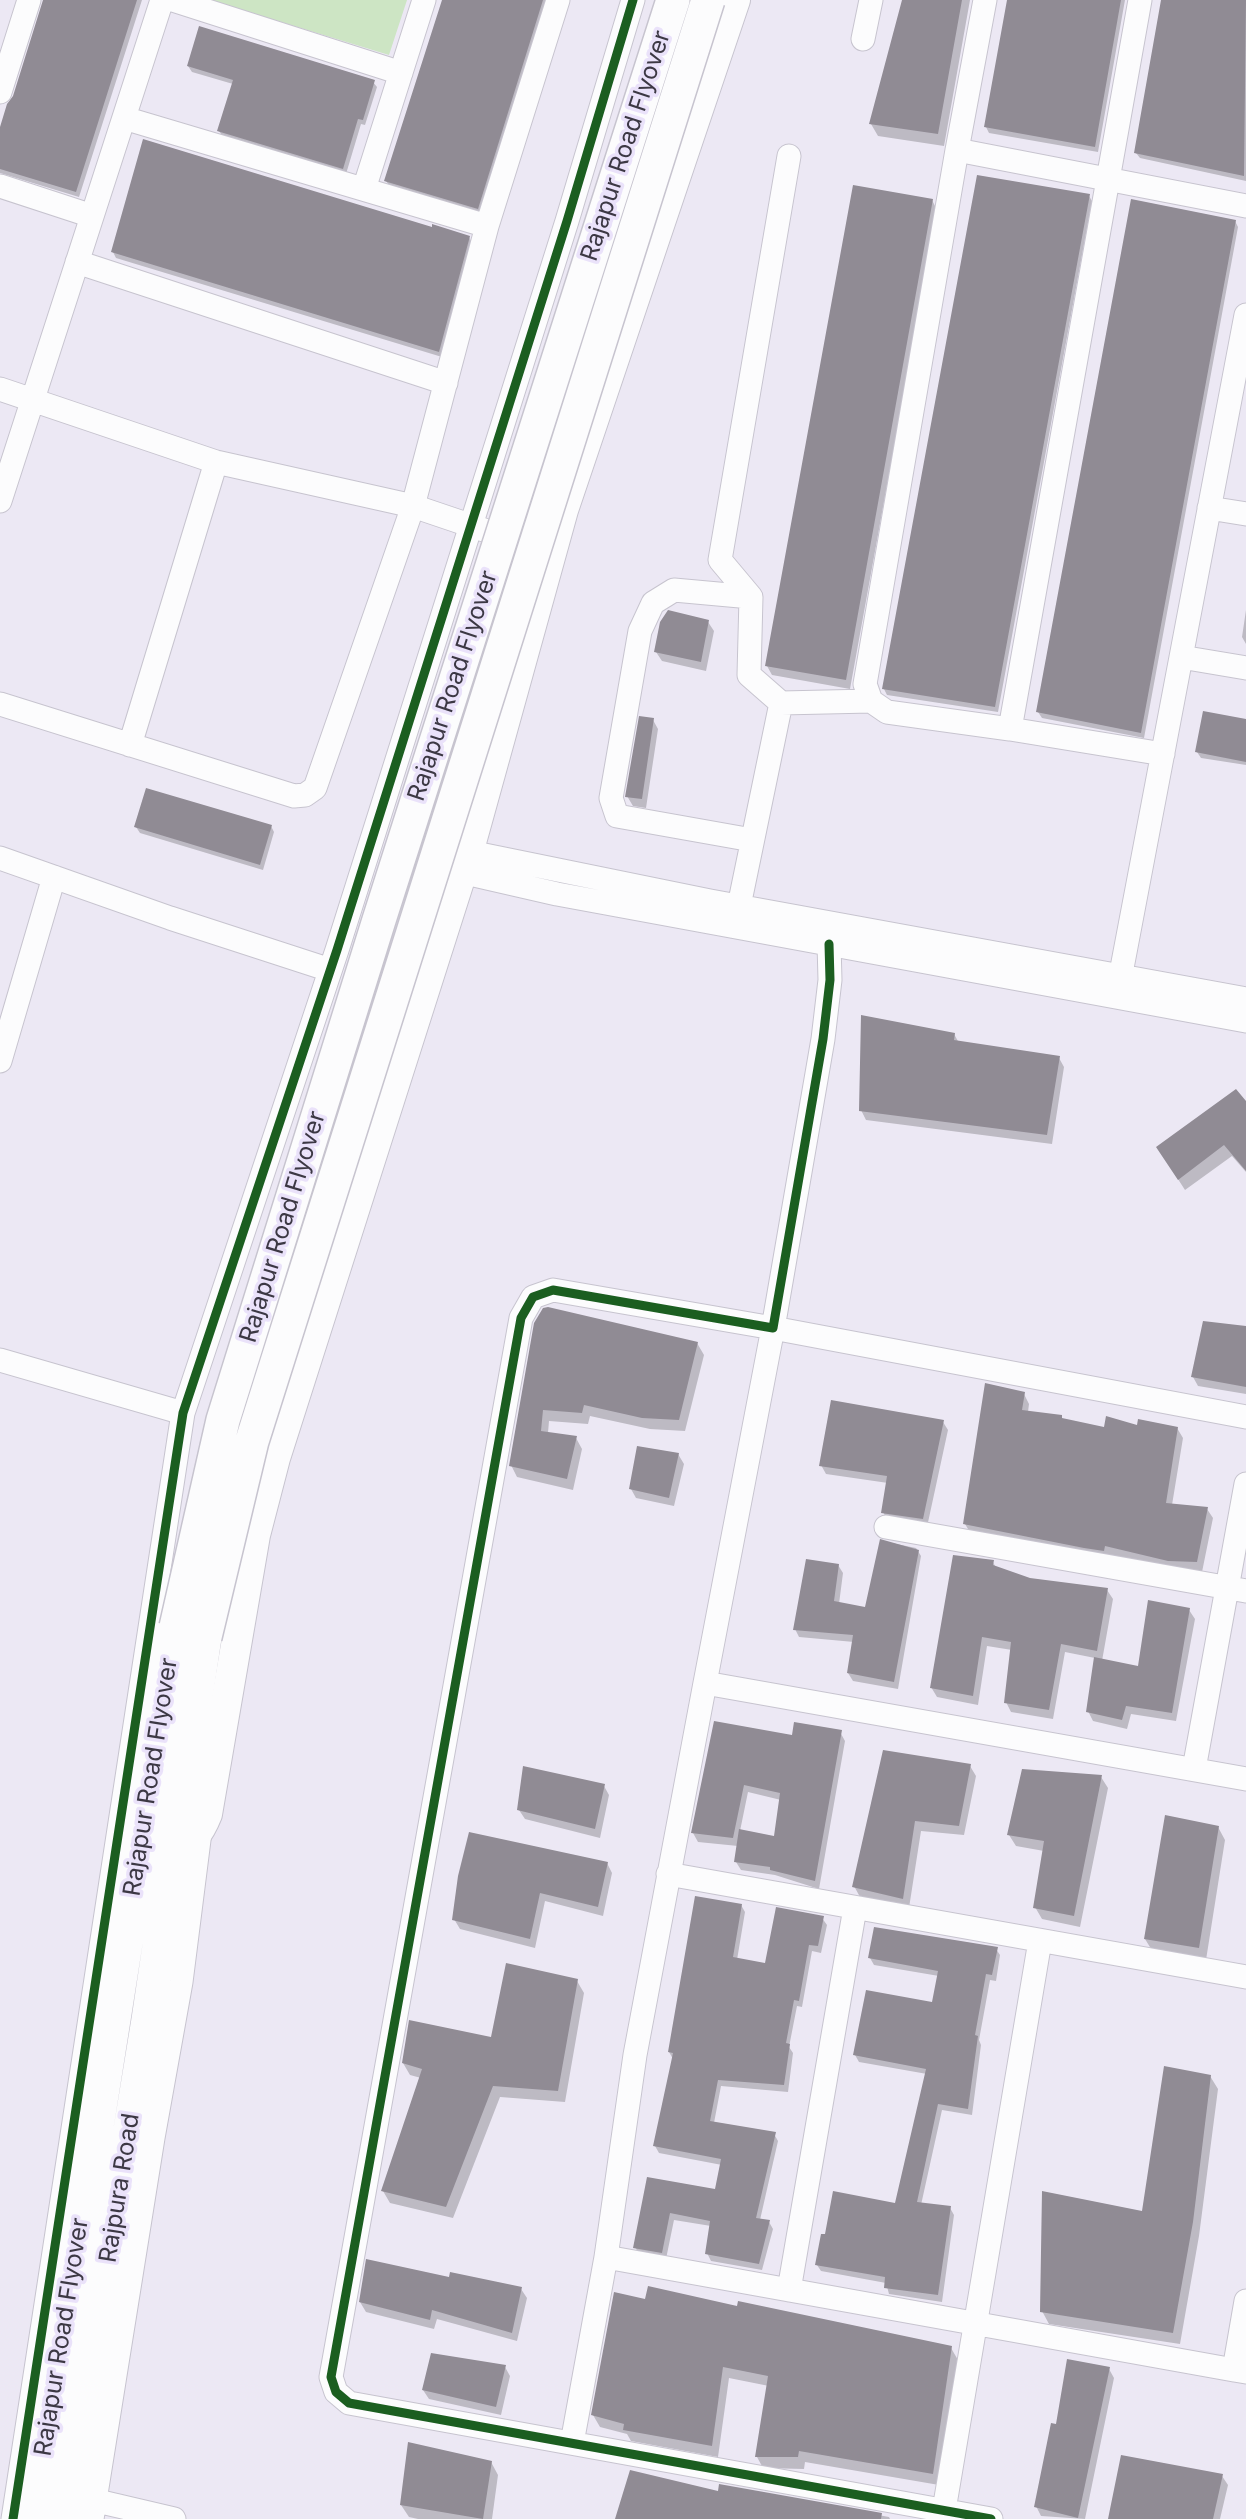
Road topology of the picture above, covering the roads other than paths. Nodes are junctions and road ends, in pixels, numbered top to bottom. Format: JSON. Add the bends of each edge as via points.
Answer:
{"nodes":[{"id":1,"x":29,"y":0,"type":"edge"},
{"id":2,"x":162,"y":0,"type":"edge"},
{"id":3,"x":173,"y":0,"type":"edge"},
{"id":4,"x":424,"y":0,"type":"edge"},
{"id":5,"x":558,"y":0,"type":"edge"},
{"id":6,"x":634,"y":0,"type":"edge"},
{"id":7,"x":673,"y":0,"type":"edge"},
{"id":8,"x":708,"y":0,"type":"edge"},
{"id":9,"x":735,"y":0,"type":"edge"},
{"id":10,"x":871,"y":0,"type":"edge"},
{"id":11,"x":985,"y":0,"type":"edge"},
{"id":12,"x":1140,"y":0,"type":"edge"},
{"id":13,"x":863,"y":39,"type":"dead end"},
{"id":14,"x":4,"y":64,"type":"edge"},
{"id":15,"x":401,"y":73,"type":"junction"},
{"id":16,"x":0,"y":92,"type":"edge"},
{"id":17,"x":124,"y":118,"type":"junction"},
{"id":18,"x":957,"y":150,"type":"junction"},
{"id":19,"x":789,"y":156,"type":"dead end"},
{"id":20,"x":1108,"y":178,"type":"junction"},
{"id":21,"x":0,"y":186,"type":"edge"},
{"id":22,"x":364,"y":189,"type":"junction"},
{"id":23,"x":1246,"y":206,"type":"edge"},
{"id":24,"x":92,"y":216,"type":"junction"},
{"id":25,"x":487,"y":226,"type":"junction"},
{"id":26,"x":77,"y":262,"type":"junction"},
{"id":27,"x":1246,"y":315,"type":"edge"},
{"id":28,"x":446,"y":383,"type":"junction"},
{"id":29,"x":0,"y":389,"type":"edge"},
{"id":30,"x":32,"y":399,"type":"junction"},
{"id":31,"x":216,"y":462,"type":"junction"},
{"id":32,"x":0,"y":501,"type":"edge"},
{"id":33,"x":413,"y":506,"type":"junction"},
{"id":34,"x":1209,"y":508,"type":"junction"},
{"id":35,"x":1246,"y":514,"type":"edge"},
{"id":36,"x":471,"y":526,"type":"junction"},
{"id":37,"x":553,"y":549,"type":"junction"},
{"id":38,"x":751,"y":597,"type":"junction"},
{"id":39,"x":1181,"y":657,"type":"junction"},
{"id":40,"x":1246,"y":668,"type":"edge"},
{"id":41,"x":871,"y":701,"type":"junction"},
{"id":42,"x":781,"y":703,"type":"junction"},
{"id":43,"x":0,"y":704,"type":"edge"},
{"id":44,"x":1010,"y":729,"type":"junction"},
{"id":45,"x":130,"y":745,"type":"junction"},
{"id":46,"x":1163,"y":754,"type":"junction"},
{"id":47,"x":374,"y":828,"type":"junction"},
{"id":48,"x":752,"y":840,"type":"junction"},
{"id":49,"x":368,"y":850,"type":"junction"},
{"id":50,"x":0,"y":858,"type":"edge"},
{"id":51,"x":458,"y":861,"type":"junction"},
{"id":52,"x":54,"y":877,"type":"junction"},
{"id":53,"x":738,"y":906,"type":"junction"},
{"id":54,"x":829,"y":944,"type":"junction"},
{"id":55,"x":330,"y":970,"type":"junction"},
{"id":56,"x":1118,"y":986,"type":"junction"},
{"id":57,"x":1246,"y":999,"type":"edge"},
{"id":58,"x":1246,"y":1021,"type":"edge"},
{"id":59,"x":0,"y":1061,"type":"edge"},
{"id":60,"x":773,"y":1328,"type":"junction"},
{"id":61,"x":0,"y":1360,"type":"edge"},
{"id":62,"x":183,"y":1413,"type":"junction"},
{"id":63,"x":1246,"y":1417,"type":"edge"},
{"id":64,"x":1246,"y":1484,"type":"edge"},
{"id":65,"x":886,"y":1527,"type":"dead end"},
{"id":66,"x":1237,"y":1590,"type":"edge"},
{"id":67,"x":190,"y":1632,"type":"junction"},
{"id":68,"x":705,"y":1684,"type":"junction"},
{"id":69,"x":1194,"y":1769,"type":"junction"},
{"id":70,"x":1246,"y":1779,"type":"edge"},
{"id":71,"x":200,"y":1832,"type":"junction"},
{"id":72,"x":172,"y":1856,"type":"junction"},
{"id":73,"x":668,"y":1874,"type":"junction"},
{"id":74,"x":855,"y":1908,"type":"junction"},
{"id":75,"x":1040,"y":1941,"type":"junction"},
{"id":76,"x":1246,"y":1977,"type":"edge"},
{"id":77,"x":606,"y":2257,"type":"junction"},
{"id":78,"x":789,"y":2290,"type":"junction"},
{"id":79,"x":1246,"y":2301,"type":"edge"},
{"id":80,"x":974,"y":2323,"type":"junction"},
{"id":81,"x":1240,"y":2371,"type":"edge"},
{"id":82,"x":572,"y":2443,"type":"junction"},
{"id":83,"x":66,"y":2507,"type":"edge"},
{"id":84,"x":944,"y":2511,"type":"junction"},
{"id":85,"x":13,"y":2519,"type":"edge"},
{"id":86,"x":174,"y":2519,"type":"edge"},
{"id":87,"x":990,"y":2519,"type":"edge"}],
"edges":[{"from":1,"to":14,"type":"street"},
{"from":2,"to":17,"type":"street"},
{"from":3,"to":15,"type":"street"},
{"from":4,"to":15,"type":"street"},
{"from":5,"to":25,"type":"street"},
{"from":6,"to":36,"type":"street"},
{"from":7,"to":67,"type":"highway","name":"Rajapur Road Flyover","bridge":true,"via":[[223,1420]]},
{"from":8,"to":67,"type":"highway","name":"Rajapur Road Flyover","bridge":true},
{"from":9,"to":37,"type":"main road"},
{"from":10,"to":13,"type":"street"},
{"from":11,"to":18,"type":"street"},
{"from":12,"to":20,"type":"street"},
{"from":14,"to":16,"type":"street"},
{"from":15,"to":22,"type":"street"},
{"from":17,"to":22,"type":"street"},
{"from":17,"to":24,"type":"street"},
{"from":18,"to":20,"type":"street"},
{"from":18,"to":41,"type":"street","via":[[865,684]]},
{"from":19,"to":38,"type":"street","via":[[720,560]]},
{"from":20,"to":23,"type":"street"},
{"from":20,"to":44,"type":"street"},
{"from":21,"to":24,"type":"street"},
{"from":22,"to":25,"type":"street"},
{"from":24,"to":26,"type":"street"},
{"from":25,"to":28,"type":"street"},
{"from":26,"to":28,"type":"street"},
{"from":26,"to":30,"type":"street"},
{"from":27,"to":34,"type":"street"},
{"from":28,"to":33,"type":"street"},
{"from":29,"to":30,"type":"street"},
{"from":30,"to":31,"type":"street"},
{"from":30,"to":32,"type":"street"},
{"from":31,"to":33,"type":"street"},
{"from":31,"to":45,"type":"street"},
{"from":33,"to":36,"type":"street"},
{"from":33,"to":45,"type":"street","via":[[315,788],[294,796]]},
{"from":34,"to":35,"type":"street"},
{"from":34,"to":39,"type":"street"},
{"from":36,"to":37,"type":"street"},
{"from":36,"to":47,"type":"street"},
{"from":37,"to":51,"type":"main road"},
{"from":38,"to":42,"type":"street","via":[[749,675]]},
{"from":38,"to":48,"type":"street","via":[[674,590],[653,603],[640,631],[611,798],[617,816]]},
{"from":39,"to":40,"type":"street"},
{"from":39,"to":46,"type":"street"},
{"from":41,"to":42,"type":"street"},
{"from":41,"to":44,"type":"street","via":[[887,712]]},
{"from":42,"to":48,"type":"street"},
{"from":43,"to":45,"type":"street"},
{"from":44,"to":46,"type":"street"},
{"from":46,"to":56,"type":"street"},
{"from":47,"to":49,"type":"street"},
{"from":47,"to":51,"type":"street"},
{"from":48,"to":53,"type":"street"},
{"from":49,"to":51,"type":"street"},
{"from":49,"to":55,"type":"street"},
{"from":50,"to":52,"type":"street"},
{"from":51,"to":53,"type":"street"},
{"from":51,"to":54,"type":"street","via":[[557,894]]},
{"from":51,"to":71,"type":"main road","via":[[275,1458]]},
{"from":52,"to":55,"type":"street"},
{"from":52,"to":59,"type":"street"},
{"from":53,"to":56,"type":"street"},
{"from":54,"to":56,"type":"street"},
{"from":54,"to":60,"type":"street","via":[[823,1039]]},
{"from":55,"to":62,"type":"street"},
{"from":56,"to":57,"type":"street"},
{"from":56,"to":58,"type":"street"},
{"from":60,"to":63,"type":"street"},
{"from":60,"to":68,"type":"street"},
{"from":60,"to":82,"type":"street","via":[[553,1290],[533,1297],[521,1318],[353,2244],[331,2367],[332,2385],[343,2399]]},
{"from":61,"to":62,"type":"street"},
{"from":62,"to":85,"type":"street"},
{"from":64,"to":66,"type":"street"},
{"from":65,"to":66,"type":"street"},
{"from":66,"to":69,"type":"street"},
{"from":67,"to":72,"type":"highway","name":"Rajapur Road Flyover"},
{"from":67,"to":83,"type":"highway","name":"Rajapur Road Flyover"},
{"from":68,"to":69,"type":"street"},
{"from":68,"to":73,"type":"street"},
{"from":69,"to":70,"type":"street"},
{"from":71,"to":72,"type":"main road"},
{"from":71,"to":83,"type":"street","via":[[181,1982]]},
{"from":72,"to":83,"type":"highway","name":"Rajpura Road"},
{"from":73,"to":74,"type":"street"},
{"from":73,"to":77,"type":"street"},
{"from":74,"to":75,"type":"street"},
{"from":74,"to":78,"type":"street"},
{"from":75,"to":76,"type":"street"},
{"from":75,"to":80,"type":"street"},
{"from":77,"to":78,"type":"street"},
{"from":77,"to":82,"type":"street"},
{"from":78,"to":80,"type":"street"},
{"from":79,"to":81,"type":"street"},
{"from":80,"to":81,"type":"street"},
{"from":80,"to":84,"type":"street"},
{"from":82,"to":84,"type":"street"},
{"from":83,"to":86,"type":"street"},
{"from":84,"to":87,"type":"street"}]}
